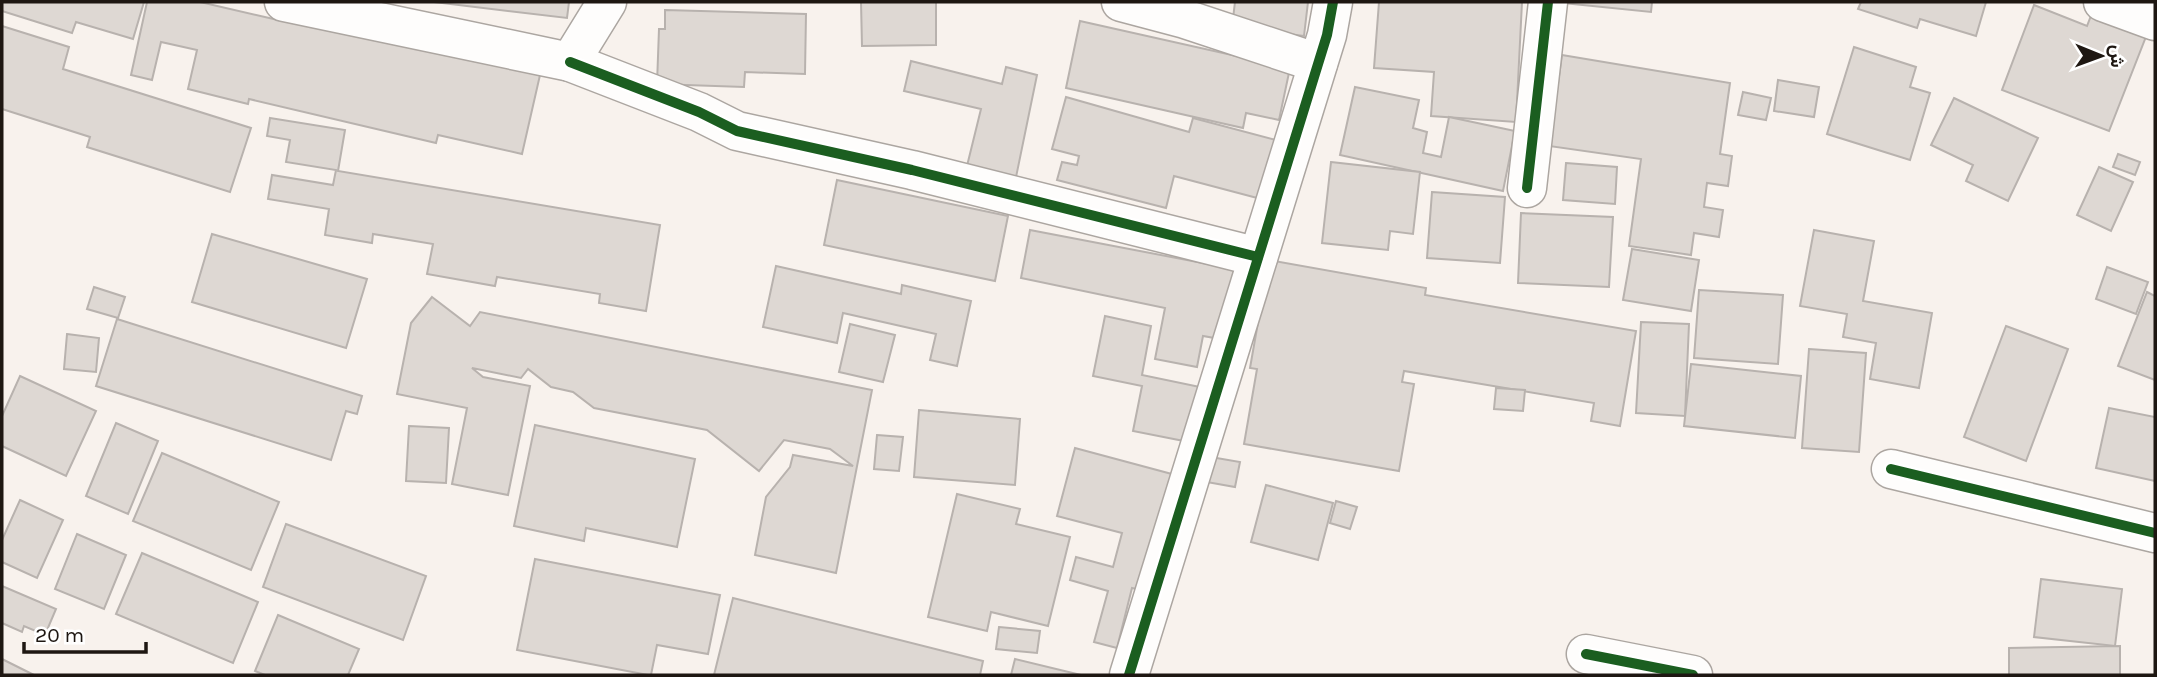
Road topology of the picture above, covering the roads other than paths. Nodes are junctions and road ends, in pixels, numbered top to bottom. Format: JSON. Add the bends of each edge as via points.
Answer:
{"nodes":[{"id":1,"x":284,"y":2,"type":"edge"},
{"id":2,"x":607,"y":2,"type":"edge"},
{"id":3,"x":1121,"y":2,"type":"edge"},
{"id":4,"x":1333,"y":2,"type":"edge"},
{"id":5,"x":1548,"y":2,"type":"edge"},
{"id":6,"x":2103,"y":2,"type":"edge"},
{"id":7,"x":2155,"y":21,"type":"edge"},
{"id":8,"x":570,"y":62,"type":"junction"},
{"id":9,"x":1318,"y":63,"type":"junction"},
{"id":10,"x":1527,"y":188,"type":"dead end"},
{"id":11,"x":1258,"y":257,"type":"junction"},
{"id":12,"x":1891,"y":469,"type":"dead end"},
{"id":13,"x":2155,"y":533,"type":"edge"},
{"id":14,"x":1586,"y":654,"type":"dead end"},
{"id":15,"x":1129,"y":675,"type":"edge"},
{"id":16,"x":1693,"y":675,"type":"edge"}],
"edges":[{"from":1,"to":8,"type":"street"},
{"from":2,"to":8,"type":"street"},
{"from":3,"to":9,"type":"street"},
{"from":4,"to":9,"type":"street"},
{"from":5,"to":10,"type":"street"},
{"from":6,"to":7,"type":"street"},
{"from":8,"to":11,"type":"street","via":[[737,131]]},
{"from":9,"to":11,"type":"street"},
{"from":11,"to":15,"type":"street"},
{"from":12,"to":13,"type":"street"},
{"from":14,"to":16,"type":"street"}]}
